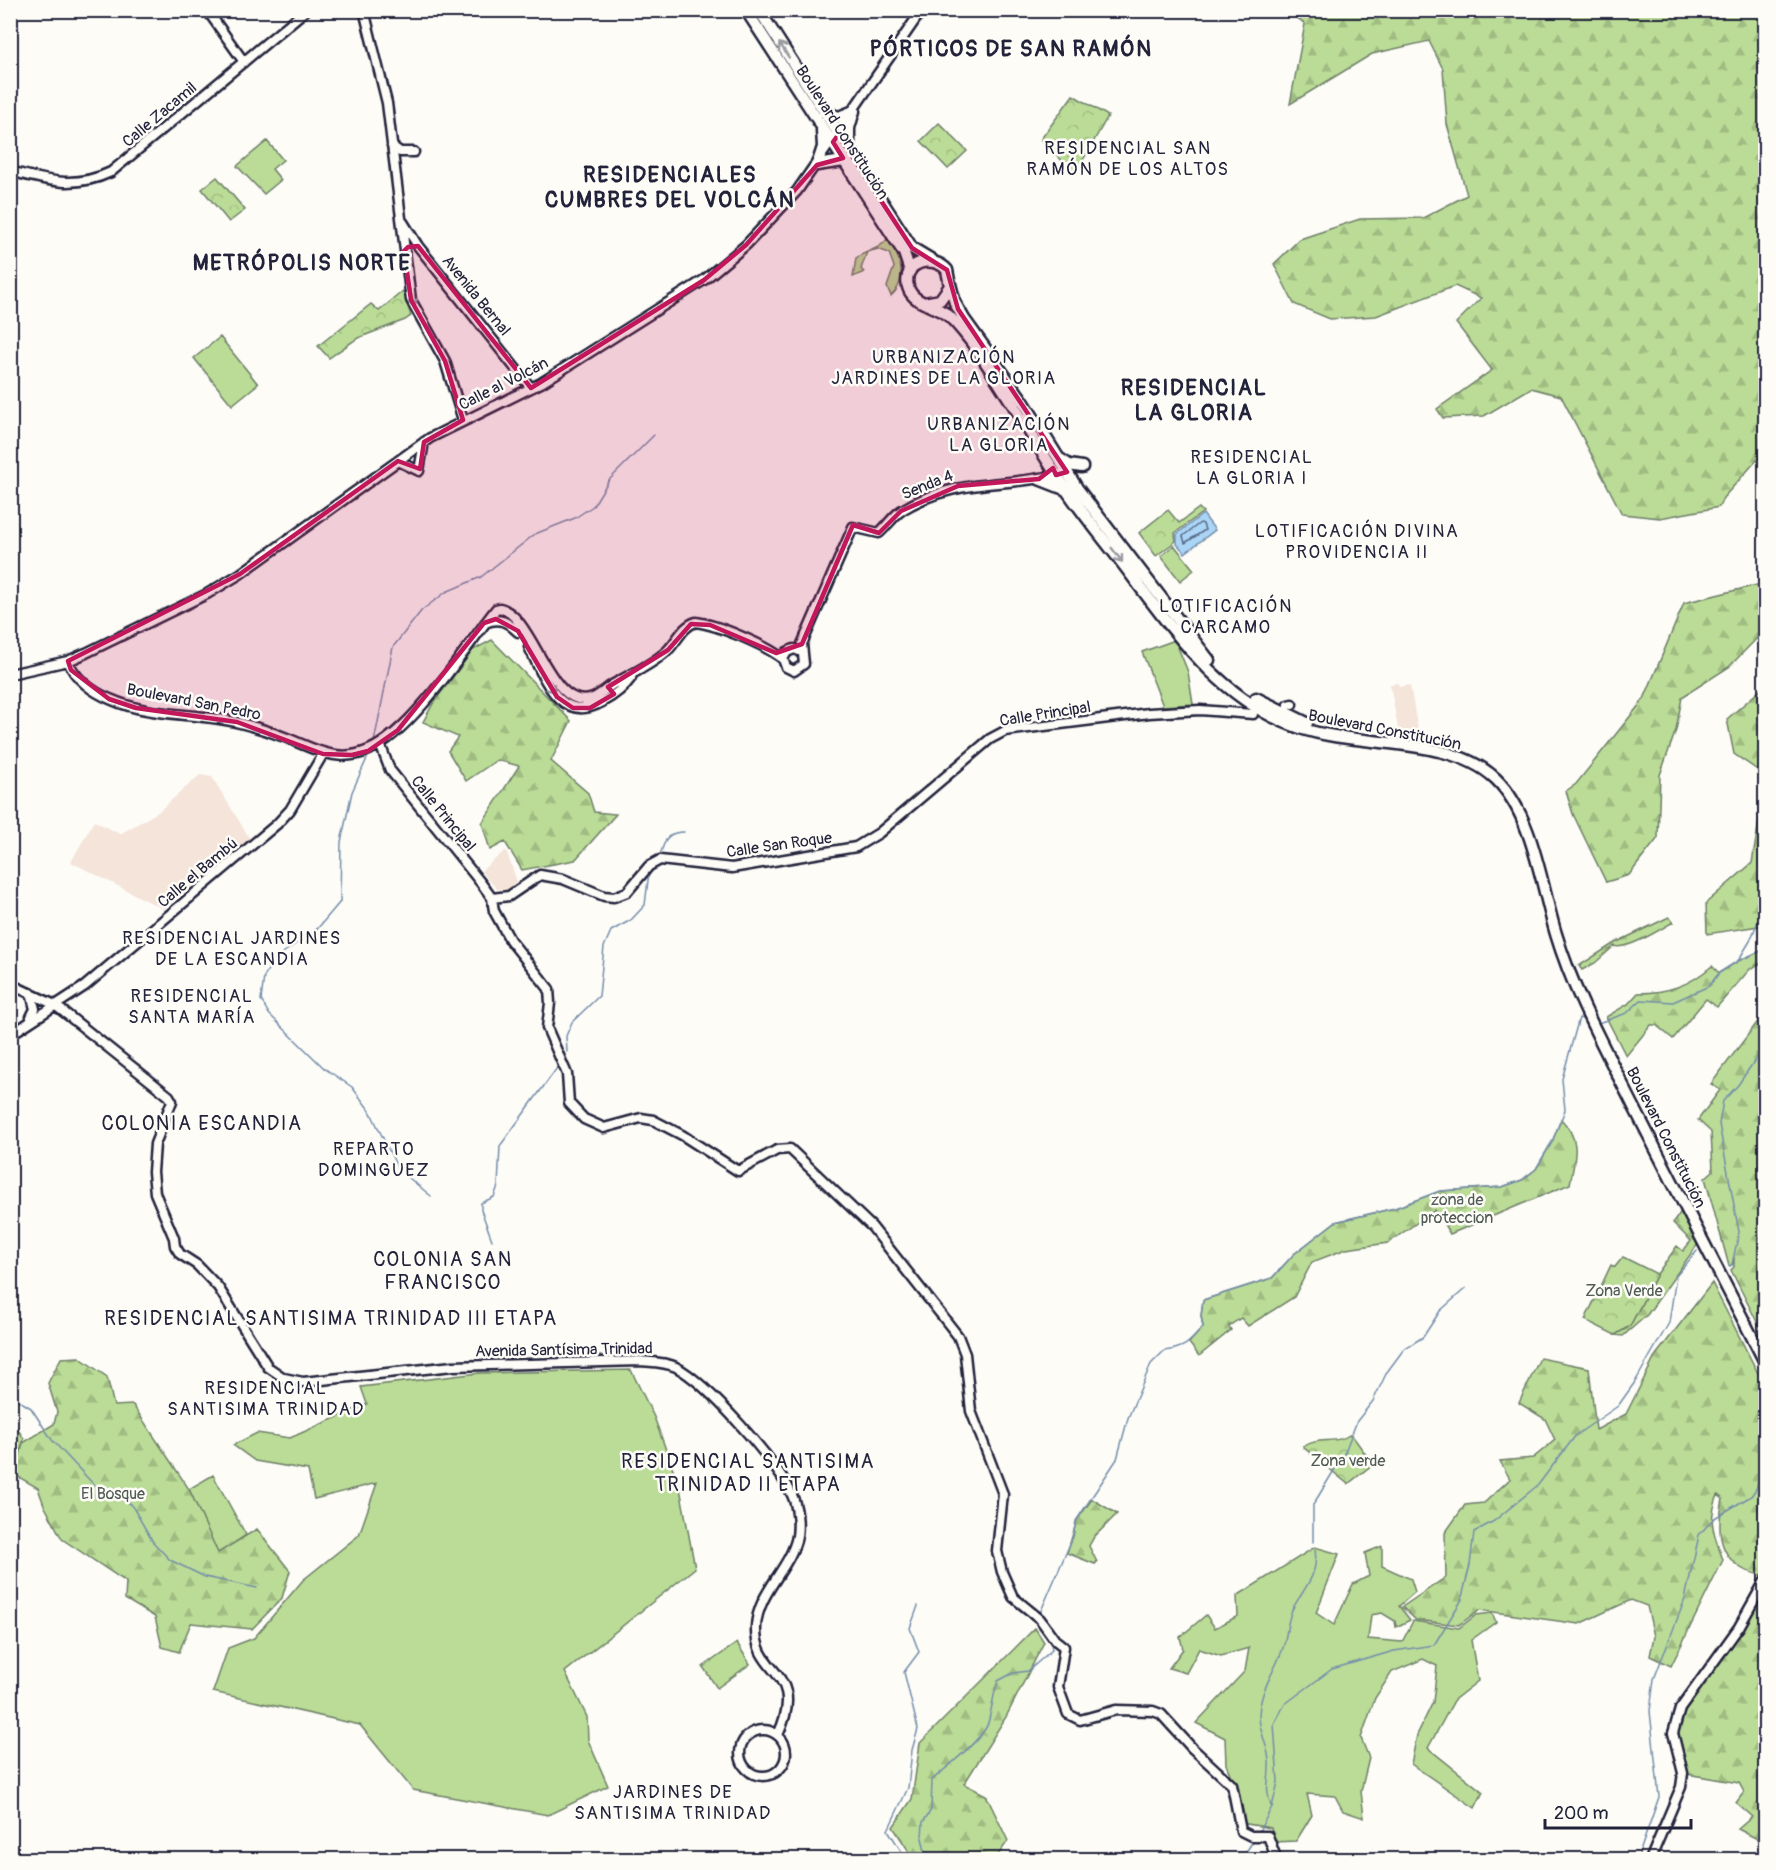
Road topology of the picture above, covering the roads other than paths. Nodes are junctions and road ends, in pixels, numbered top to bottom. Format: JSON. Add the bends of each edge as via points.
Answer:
{"nodes":[{"id":1,"x":207,"y":10,"type":"edge"},
{"id":2,"x":306,"y":10,"type":"edge"},
{"id":3,"x":364,"y":10,"type":"edge"},
{"id":4,"x":746,"y":10,"type":"edge"},
{"id":5,"x":759,"y":10,"type":"edge"},
{"id":6,"x":922,"y":10,"type":"edge"},
{"id":7,"x":244,"y":62,"type":"junction"},
{"id":8,"x":854,"y":111,"type":"junction"},
{"id":9,"x":820,"y":115,"type":"junction"},
{"id":10,"x":836,"y":138,"type":"junction"},
{"id":11,"x":393,"y":146,"type":"junction"},
{"id":12,"x":414,"y":152,"type":"dead end"},
{"id":13,"x":846,"y":156,"type":"junction"},
{"id":14,"x":817,"y":165,"type":"junction"},
{"id":15,"x":10,"y":171,"type":"edge"},
{"id":16,"x":401,"y":219,"type":"junction"},
{"id":17,"x":418,"y":246,"type":"junction"},
{"id":18,"x":404,"y":251,"type":"junction"},
{"id":19,"x":932,"y":260,"type":"junction"},
{"id":20,"x":910,"y":271,"type":"junction"},
{"id":21,"x":950,"y":284,"type":"junction"},
{"id":22,"x":924,"y":303,"type":"junction"},
{"id":23,"x":531,"y":388,"type":"junction"},
{"id":24,"x":463,"y":420,"type":"junction"},
{"id":25,"x":424,"y":442,"type":"junction"},
{"id":26,"x":1053,"y":460,"type":"junction"},
{"id":27,"x":398,"y":461,"type":"junction"},
{"id":28,"x":1061,"y":474,"type":"junction"},
{"id":29,"x":1041,"y":478,"type":"junction"},
{"id":30,"x":1072,"y":489,"type":"junction"},
{"id":31,"x":484,"y":623,"type":"junction"},
{"id":32,"x":794,"y":651,"type":"joint"},
{"id":33,"x":68,"y":661,"type":"junction"},
{"id":34,"x":10,"y":674,"type":"edge"},
{"id":35,"x":612,"y":691,"type":"junction"},
{"id":36,"x":1253,"y":714,"type":"dead end"},
{"id":37,"x":380,"y":744,"type":"junction"},
{"id":38,"x":323,"y":754,"type":"junction"},
{"id":39,"x":845,"y":849,"type":"joint"},
{"id":40,"x":492,"y":898,"type":"junction"},
{"id":41,"x":10,"y":984,"type":"edge"},
{"id":42,"x":31,"y":993,"type":"junction"},
{"id":43,"x":55,"y":1005,"type":"junction"},
{"id":44,"x":26,"y":1023,"type":"junction"},
{"id":45,"x":10,"y":1035,"type":"edge"},
{"id":46,"x":1766,"y":1350,"type":"edge"},
{"id":47,"x":1766,"y":1364,"type":"edge"},
{"id":48,"x":1766,"y":1579,"type":"edge"},
{"id":49,"x":778,"y":1735,"type":"junction"},
{"id":50,"x":1277,"y":1860,"type":"edge"},
{"id":51,"x":1650,"y":1860,"type":"edge"}],
"edges":[{"from":1,"to":7,"type":"street"},
{"from":2,"to":7,"type":"street","name":"Calle Zacamil"},
{"from":3,"to":11,"type":"street","name":"Avenida Bernal","via":[[387,103]]},
{"from":4,"to":9,"type":"highway","name":"Boulevard Constitución"},
{"from":9,"to":5,"type":"highway","name":"Boulevard Constitución","one_way":true},
{"from":6,"to":8,"type":"street","name":"Calle al Volcán"},
{"from":7,"to":15,"type":"street","name":"Calle Zacamil","via":[[111,172],[91,181],[67,184]]},
{"from":8,"to":9,"type":"highway","via":[[839,117]]},
{"from":8,"to":10,"type":"street","name":"Calle al Volcán"},
{"from":8,"to":13,"type":"highway"},
{"from":9,"to":10,"type":"highway","name":"Boulevard Constitución"},
{"from":9,"to":14,"type":"highway","via":[[824,139]]},
{"from":10,"to":13,"type":"highway","name":"Boulevard Constitución"},
{"from":10,"to":14,"type":"street","name":"Calle al Volcán"},
{"from":11,"to":12,"type":"street","via":[[400,152]]},
{"from":11,"to":16,"type":"street","name":"Avenida Bernal"},
{"from":13,"to":14,"type":"highway"},
{"from":13,"to":19,"type":"highway","name":"Boulevard Constitución","via":[[912,248]]},
{"from":13,"to":20,"type":"highway","name":"Boulevard Constitución","via":[[904,253]]},
{"from":14,"to":23,"type":"street","name":"Calle al Volcán","via":[[746,245],[704,280]]},
{"from":16,"to":17,"type":"street","name":"Avenida Bernal"},
{"from":16,"to":18,"type":"street","name":"Avenida Bernal"},
{"from":17,"to":18,"type":"street"},
{"from":17,"to":23,"type":"street","name":"Avenida Bernal"},
{"from":18,"to":24,"type":"street","name":"Avenida Bernal","one_way":true,"via":[[411,300],[445,362]]},
{"from":19,"to":20,"type":"highway","via":[[920,262]]},
{"from":19,"to":21,"type":"highway","via":[[946,268]]},
{"from":20,"to":22,"type":"highway","via":[[909,290]]},
{"from":21,"to":22,"type":"highway","via":[[942,298]]},
{"from":21,"to":26,"type":"highway","name":"Boulevard Constitución","via":[[958,309],[1003,371]]},
{"from":22,"to":26,"type":"highway","name":"Boulevard Constitución","via":[[947,314],[958,326]]},
{"from":23,"to":24,"type":"street","name":"Calle al Volcán"},
{"from":24,"to":25,"type":"street","name":"Calle al Volcán"},
{"from":25,"to":27,"type":"street","name":"Calle al Volcán"},
{"from":25,"to":27,"type":"street","via":[[419,471]]},
{"from":26,"to":28,"type":"highway","name":"Boulevard Constitución"},
{"from":26,"to":29,"type":"highway"},
{"from":26,"to":30,"type":"highway","via":[[1082,466]]},
{"from":27,"to":33,"type":"street","name":"Calle al Volcán","via":[[240,574]]},
{"from":28,"to":29,"type":"street","name":"Senda 4"},
{"from":28,"to":30,"type":"highway","name":"Boulevard Constitución"},
{"from":29,"to":30,"type":"highway"},
{"from":29,"to":32,"type":"street","name":"Senda 4","via":[[958,486],[901,511],[879,533],[855,526]]},
{"from":30,"to":46,"type":"highway","name":"Boulevard Constitución","via":[[1198,648],[1227,678],[1252,696],[1298,720],[1321,727],[1461,750],[1487,764],[1511,786],[1528,814],[1564,939],[1586,993]]},
{"from":30,"to":47,"type":"highway","name":"Boulevard Constitución","one_way":true,"via":[[1190,650],[1237,694],[1300,728],[1457,756],[1481,768],[1505,790],[1521,815],[1568,969]]},
{"from":31,"to":35,"type":"street","name":"Boulevard San Pedro","one_way":true,"via":[[504,620],[518,631],[542,675],[568,706],[590,708]]},
{"from":31,"to":35,"type":"street","name":"Boulevard San Pedro","via":[[496,609],[504,608],[571,698],[588,700]]},
{"from":31,"to":37,"type":"street","name":"Boulevard San Pedro","via":[[424,701]]},
{"from":32,"to":35,"type":"street","name":"Boulevard San Pedro","via":[[776,653],[696,622],[668,650]]},
{"from":33,"to":34,"type":"street","name":"Calle al Volcán"},
{"from":33,"to":38,"type":"street","name":"Boulevard San Pedro","via":[[80,680],[110,699],[151,712],[237,722],[289,738]]},
{"from":36,"to":39,"type":"street","name":"Calle Principal","via":[[1200,710],[1149,713],[1005,731],[990,739],[863,844]]},
{"from":37,"to":38,"type":"street","name":"Boulevard San Pedro","via":[[352,754]]},
{"from":37,"to":40,"type":"street","name":"Calle Principal","via":[[390,770]]},
{"from":38,"to":43,"type":"street","name":"Calle el Bambú","via":[[290,810],[277,824],[91,981]]},
{"from":39,"to":40,"type":"street","name":"Calle San Roque","via":[[732,868],[660,860],[649,866],[627,892],[614,897],[540,875],[509,896]]},
{"from":40,"to":50,"type":"street","name":"Calle Principal","via":[[494,911],[510,940],[549,988],[547,1028],[567,1074],[568,1101],[584,1119],[606,1128],[641,1118],[653,1120],[738,1171],[777,1150],[790,1149],[872,1227],[954,1328],[965,1354],[971,1411],[1002,1487],[997,1551],[1002,1572],[1013,1597],[1040,1618],[1064,1647],[1058,1687],[1070,1716],[1080,1720],[1116,1710],[1159,1712],[1231,1784],[1240,1829],[1248,1836],[1268,1836]]},
{"from":41,"to":42,"type":"street"},
{"from":42,"to":43,"type":"street"},
{"from":42,"to":44,"type":"street","via":[[35,1009]]},
{"from":43,"to":44,"type":"street","name":"Calle el Bambú"},
{"from":43,"to":49,"type":"street","name":"Avenida Santísima Trinidad","via":[[172,1101],[155,1144],[155,1193],[180,1254],[218,1287],[268,1366],[284,1378],[348,1379],[453,1366],[548,1361],[669,1364],[683,1372],[760,1447],[795,1502],[797,1526],[794,1549],[758,1613],[756,1628],[760,1649],[789,1694]]},
{"from":44,"to":45,"type":"street","name":"Calle el Bambú"},
{"from":48,"to":51,"type":"street","via":[[1739,1627],[1680,1709],[1673,1733],[1683,1773],[1681,1787]]},
{"from":49,"to":49,"type":"street","via":[[764,1730],[745,1738],[739,1756],[747,1771],[762,1777],[781,1768],[786,1749]]}]}
